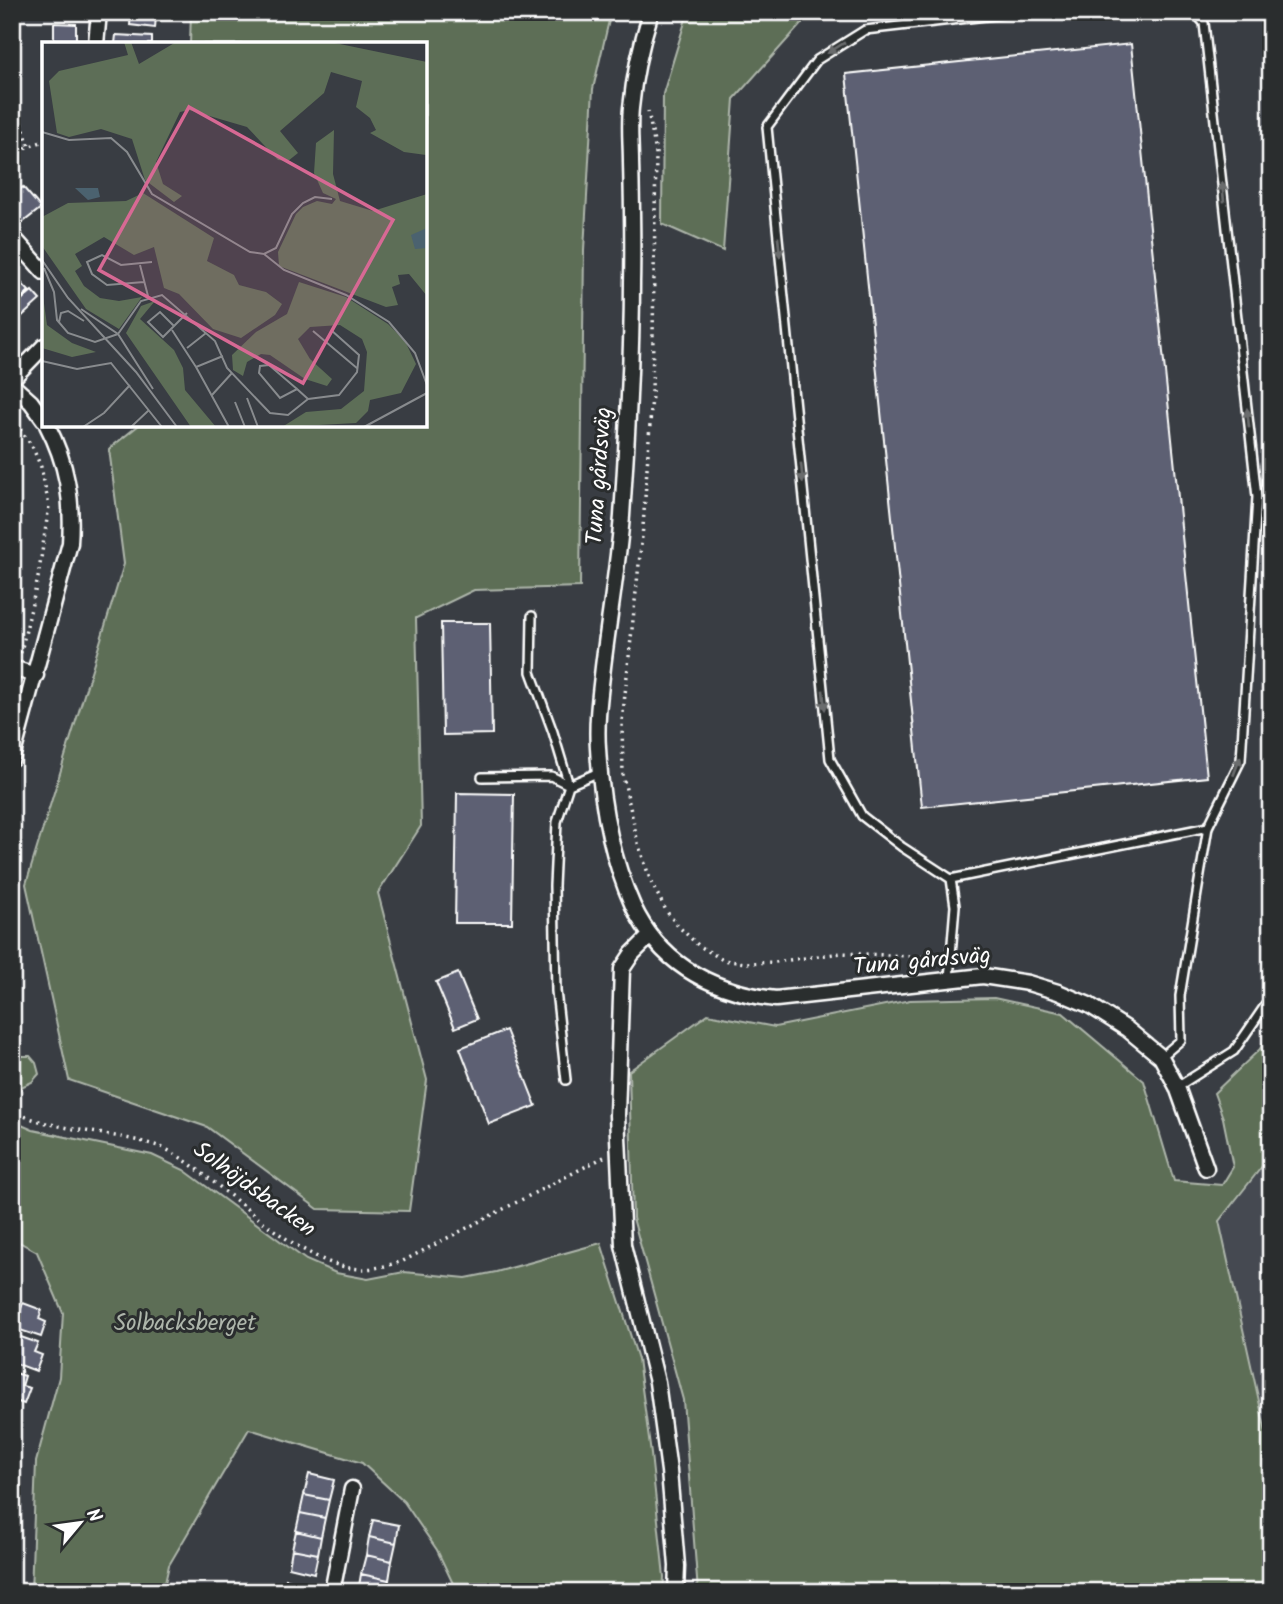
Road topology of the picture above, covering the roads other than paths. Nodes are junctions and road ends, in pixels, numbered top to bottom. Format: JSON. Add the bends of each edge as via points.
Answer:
{"nodes":[{"id":1,"x":99,"y":12,"type":"edge"},
{"id":2,"x":651,"y":12,"type":"edge"},
{"id":3,"x":1021,"y":12,"type":"edge"},
{"id":4,"x":1194,"y":12,"type":"edge"},
{"id":5,"x":96,"y":42,"type":"edge"},
{"id":6,"x":12,"y":236,"type":"edge"},
{"id":7,"x":42,"y":270,"type":"edge"},
{"id":8,"x":42,"y":348,"type":"edge"},
{"id":9,"x":12,"y":379,"type":"edge"},
{"id":10,"x":12,"y":384,"type":"edge"},
{"id":11,"x":42,"y":417,"type":"edge"},
{"id":12,"x":48,"y":427,"type":"edge"},
{"id":13,"x":532,"y":616,"type":"dead end"},
{"id":14,"x":14,"y":668,"type":"edge"},
{"id":15,"x":36,"y":675,"type":"junction"},
{"id":16,"x":12,"y":758,"type":"edge"},
{"id":17,"x":600,"y":771,"type":"junction"},
{"id":18,"x":482,"y":777,"type":"dead end"},
{"id":19,"x":569,"y":785,"type":"junction"},
{"id":20,"x":1208,"y":827,"type":"junction"},
{"id":21,"x":951,"y":879,"type":"junction"},
{"id":22,"x":650,"y":936,"type":"junction"},
{"id":23,"x":949,"y":979,"type":"junction"},
{"id":24,"x":1271,"y":997,"type":"edge"},
{"id":25,"x":1161,"y":1057,"type":"junction"},
{"id":26,"x":566,"y":1080,"type":"dead end"},
{"id":27,"x":1177,"y":1087,"type":"junction"},
{"id":28,"x":1206,"y":1168,"type":"dead end"},
{"id":29,"x":352,"y":1489,"type":"dead end"},
{"id":30,"x":332,"y":1592,"type":"edge"},
{"id":31,"x":676,"y":1592,"type":"edge"}],
"edges":[{"from":1,"to":5,"type":"street"},
{"from":2,"to":17,"type":"street","name":"Tuna gårdsväg","via":[[630,111],[632,284],[627,420],[621,519],[598,704]]},
{"from":3,"to":21,"type":"lane","one_way":true,"via":[[865,30],[817,60],[767,127],[830,759],[862,816]]},
{"from":20,"to":4,"type":"lane","one_way":true,"via":[[1241,760],[1257,497],[1204,23]]},
{"from":6,"to":7,"type":"street"},
{"from":8,"to":9,"type":"street"},
{"from":10,"to":11,"type":"street"},
{"from":12,"to":15,"type":"street","via":[[64,463],[72,516],[70,543]]},
{"from":13,"to":19,"type":"lane","via":[[531,672]]},
{"from":14,"to":15,"type":"street"},
{"from":15,"to":16,"type":"street"},
{"from":17,"to":19,"type":"lane"},
{"from":17,"to":22,"type":"street","name":"Tuna gårdsväg","via":[[613,849]]},
{"from":18,"to":19,"type":"lane","via":[[551,776]]},
{"from":19,"to":26,"type":"lane","via":[[557,822],[554,886],[556,991]]},
{"from":20,"to":21,"type":"lane"},
{"from":20,"to":25,"type":"lane","via":[[1180,996],[1181,1040]]},
{"from":21,"to":23,"type":"lane","via":[[955,906]]},
{"from":22,"to":23,"type":"street","name":"Tuna gårdsväg","via":[[700,978],[749,996],[776,999]]},
{"from":22,"to":31,"type":"street","via":[[622,969],[617,1115],[624,1245],[657,1382]]},
{"from":23,"to":25,"type":"street","name":"Tuna gårdsväg","via":[[983,976],[1058,992],[1099,1011]]},
{"from":24,"to":27,"type":"lane","via":[[1234,1051]]},
{"from":25,"to":27,"type":"street","name":"Tuna gårdsväg"},
{"from":27,"to":28,"type":"street","name":"Tuna gårdsväg"},
{"from":29,"to":30,"type":"street"}]}
